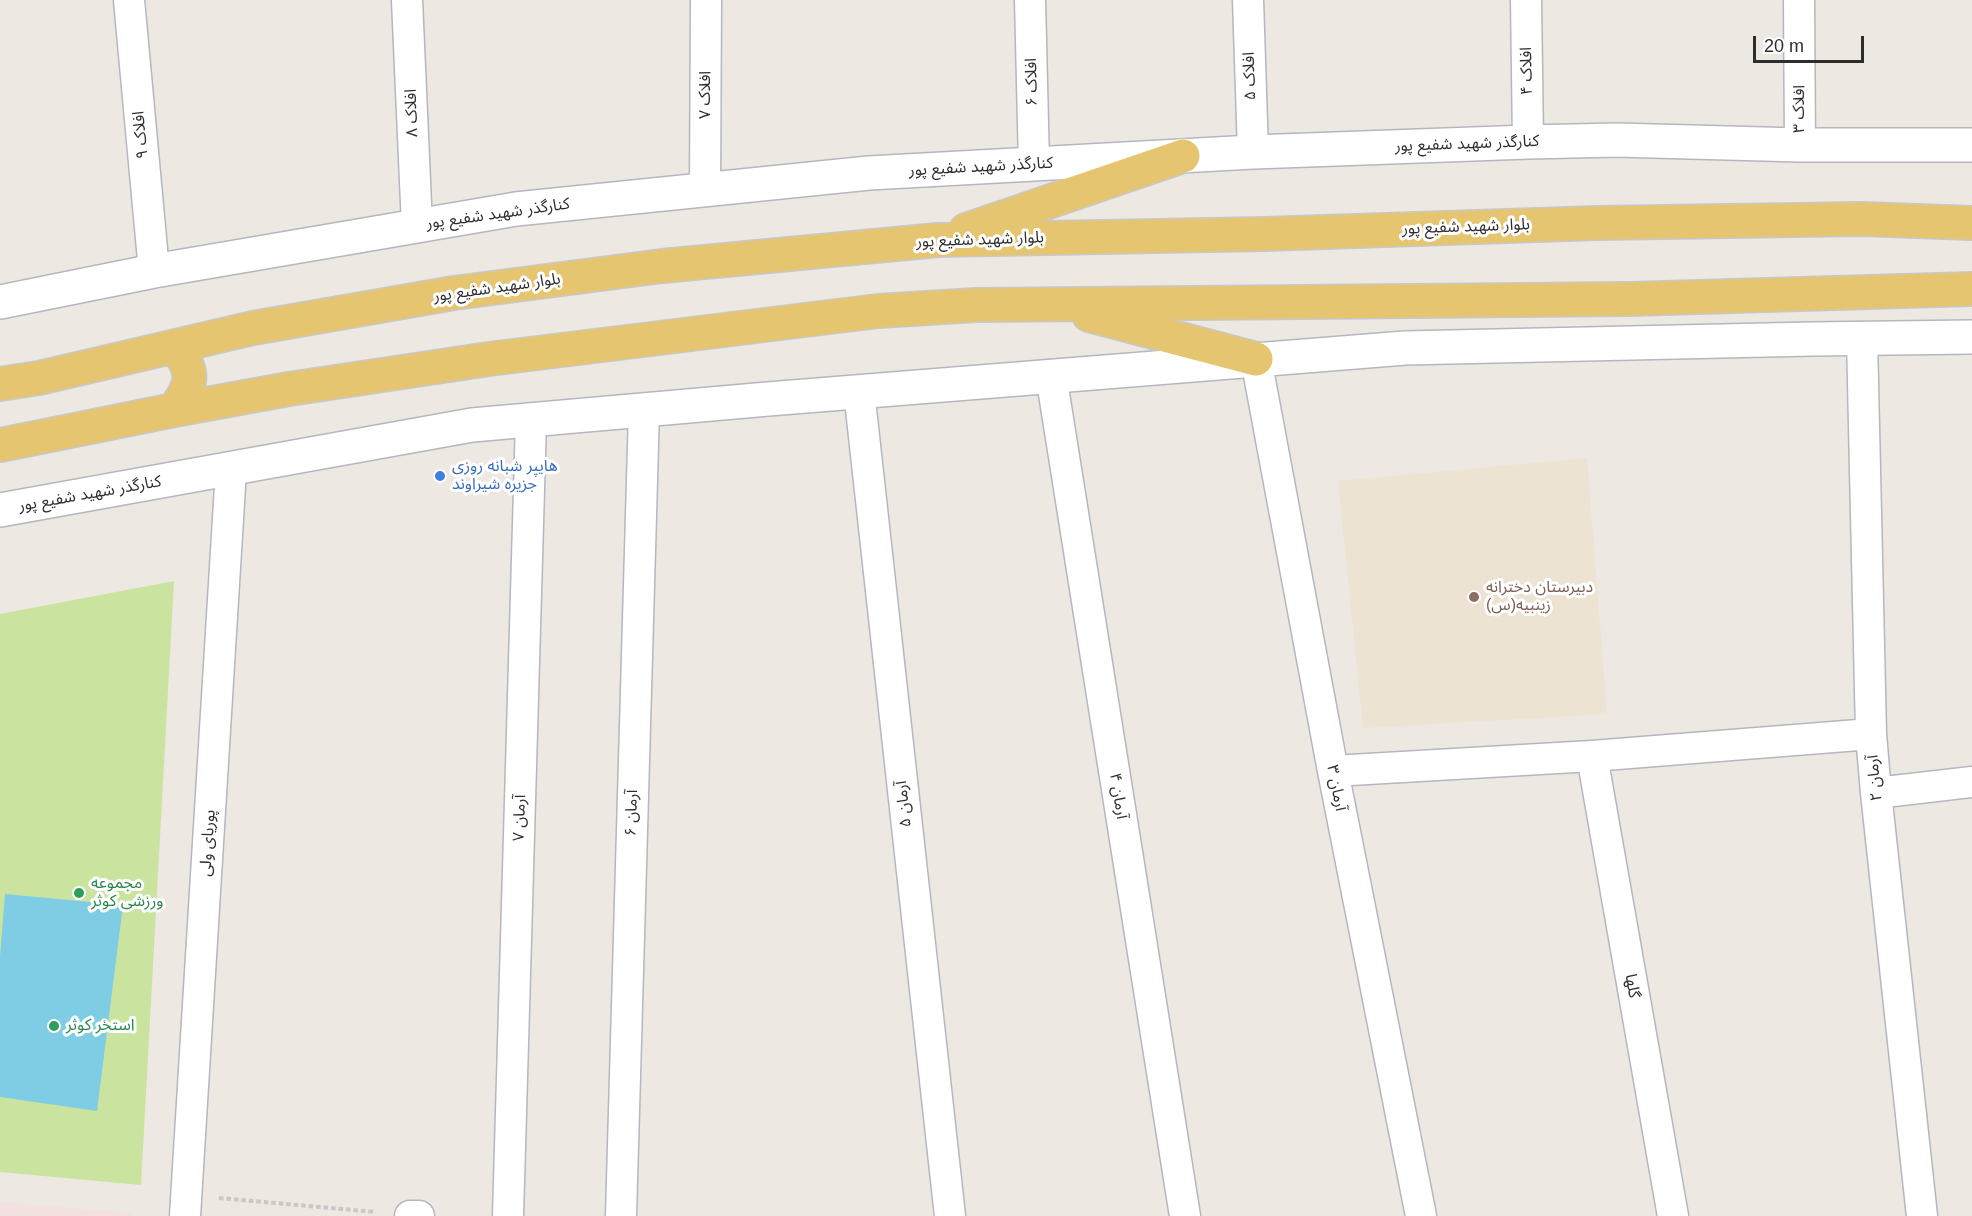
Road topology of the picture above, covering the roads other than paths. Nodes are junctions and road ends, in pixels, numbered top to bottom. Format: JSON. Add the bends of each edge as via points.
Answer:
{"nodes":[{"id":1,"x":129,"y":0,"type":"edge"},
{"id":2,"x":407,"y":0,"type":"edge"},
{"id":3,"x":706,"y":0,"type":"edge"},
{"id":4,"x":1030,"y":0,"type":"edge"},
{"id":5,"x":1248,"y":0,"type":"edge"},
{"id":6,"x":1526,"y":0,"type":"edge"},
{"id":7,"x":1799,"y":0,"type":"edge"},
{"id":8,"x":1528,"y":142,"type":"junction"},
{"id":9,"x":1972,"y":145,"type":"edge"},
{"id":10,"x":1800,"y":146,"type":"junction"},
{"id":11,"x":1253,"y":152,"type":"junction"},
{"id":12,"x":1183,"y":156,"type":"junction"},
{"id":13,"x":1034,"y":165,"type":"junction"},
{"id":14,"x":705,"y":190,"type":"junction"},
{"id":15,"x":1972,"y":223,"type":"edge"},
{"id":16,"x":417,"y":226,"type":"junction"},
{"id":17,"x":938,"y":240,"type":"junction"},
{"id":18,"x":153,"y":271,"type":"junction"},
{"id":19,"x":1972,"y":289,"type":"edge"},
{"id":20,"x":0,"y":302,"type":"edge"},
{"id":21,"x":1050,"y":304,"type":"junction"},
{"id":22,"x":216,"y":337,"type":"junction"},
{"id":23,"x":1972,"y":337,"type":"edge"},
{"id":24,"x":1862,"y":338,"type":"junction"},
{"id":25,"x":165,"y":349,"type":"junction"},
{"id":26,"x":1256,"y":360,"type":"junction"},
{"id":27,"x":1051,"y":375,"type":"junction"},
{"id":28,"x":0,"y":384,"type":"edge"},
{"id":29,"x":859,"y":391,"type":"junction"},
{"id":30,"x":228,"y":401,"type":"junction"},
{"id":31,"x":174,"y":410,"type":"junction"},
{"id":32,"x":644,"y":410,"type":"junction"},
{"id":33,"x":531,"y":420,"type":"junction"},
{"id":34,"x":0,"y":445,"type":"edge"},
{"id":35,"x":231,"y":470,"type":"junction"},
{"id":36,"x":0,"y":510,"type":"edge"},
{"id":37,"x":1871,"y":734,"type":"junction"},
{"id":38,"x":1592,"y":756,"type":"junction"},
{"id":39,"x":1333,"y":771,"type":"junction"},
{"id":40,"x":1972,"y":782,"type":"edge"},
{"id":41,"x":1876,"y":793,"type":"junction"},
{"id":42,"x":185,"y":1205,"type":"edge"},
{"id":43,"x":410,"y":1216,"type":"edge"},
{"id":44,"x":419,"y":1216,"type":"edge"},
{"id":45,"x":508,"y":1216,"type":"edge"},
{"id":46,"x":621,"y":1216,"type":"edge"},
{"id":47,"x":950,"y":1216,"type":"edge"},
{"id":48,"x":1185,"y":1216,"type":"edge"},
{"id":49,"x":1421,"y":1216,"type":"edge"},
{"id":50,"x":1672,"y":1216,"type":"edge"},
{"id":51,"x":1922,"y":1216,"type":"edge"}],
"edges":[{"from":1,"to":18,"type":"street","name":"افلاک ۹"},
{"from":2,"to":16,"type":"street","name":"افلاک ۸"},
{"from":3,"to":14,"type":"street","name":"افلاک ۷"},
{"from":4,"to":13,"type":"street","name":"افلاک ۶"},
{"from":5,"to":11,"type":"street","name":"افلاک ۵"},
{"from":6,"to":8,"type":"street","name":"افلاک ۴"},
{"from":7,"to":10,"type":"street","name":"افلاک ۳"},
{"from":8,"to":10,"type":"main road","name":"کنارگذر شهید شفیع پور","via":[[1617,140]]},
{"from":8,"to":11,"type":"main road","name":"کنارگذر شهید شفیع پور"},
{"from":9,"to":10,"type":"main road","name":"کنارگذر شهید شفیع پور"},
{"from":11,"to":12,"type":"main road","name":"کنارگذر شهید شفیع پور"},
{"from":12,"to":13,"type":"main road","name":"کنارگذر شهید شفیع پور"},
{"from":12,"to":17,"type":"main road"},
{"from":13,"to":14,"type":"main road","name":"کنارگذر شهید شفیع پور","via":[[868,173]]},
{"from":14,"to":16,"type":"main road","name":"کنارگذر شهید شفیع پور","via":[[516,209]]},
{"from":15,"to":17,"type":"main road","name":"بلوار شهید شفیع پور","via":[[1839,219],[1585,223]]},
{"from":16,"to":18,"type":"main road","name":"کنارگذر شهید شفیع پور"},
{"from":17,"to":22,"type":"main road","name":"بلوار شهید شفیع پور","via":[[662,266],[465,292]]},
{"from":18,"to":20,"type":"main road","name":"کنارگذر شهید شفیع پور"},
{"from":19,"to":21,"type":"main road","via":[[1630,299]]},
{"from":21,"to":26,"type":"main road"},
{"from":21,"to":30,"type":"main road","via":[[878,311],[759,325],[489,359]]},
{"from":22,"to":25,"type":"main road","name":"بلوار شهید شفیع پور"},
{"from":22,"to":30,"type":"main road","via":[[208,345],[206,375],[214,390]]},
{"from":23,"to":24,"type":"main road","name":"کنارگذر شهید شفیع پور"},
{"from":24,"to":26,"type":"main road","name":"کنارگذر شهید شفیع پور","via":[[1405,348]]},
{"from":24,"to":37,"type":"street","name":"آرمان ۲"},
{"from":25,"to":28,"type":"main road","name":"بلوار شهید شفیع پور"},
{"from":25,"to":31,"type":"main road","via":[[176,348],[189,369],[187,391]]},
{"from":26,"to":27,"type":"main road","name":"کنارگذر شهید شفیع پور"},
{"from":26,"to":39,"type":"street","name":"آرمان ۳"},
{"from":27,"to":29,"type":"main road","name":"کنارگذر شهید شفیع پور"},
{"from":27,"to":48,"type":"street","name":"آرمان ۴"},
{"from":29,"to":32,"type":"main road","name":"کنارگذر شهید شفیع پور"},
{"from":29,"to":47,"type":"street","name":"آرمان ۵"},
{"from":30,"to":31,"type":"main road"},
{"from":31,"to":34,"type":"main road"},
{"from":32,"to":33,"type":"main road","name":"کنارگذر شهید شفیع پور"},
{"from":32,"to":46,"type":"street","name":"آرمان ۶"},
{"from":33,"to":35,"type":"main road","name":"کنارگذر شهید شفیع پور","via":[[472,425]]},
{"from":33,"to":45,"type":"street","name":"آرمان ۷"},
{"from":35,"to":36,"type":"main road","name":"کنارگذر شهید شفیع پور"},
{"from":35,"to":42,"type":"street","name":"پوریای ولی"},
{"from":37,"to":38,"type":"street"},
{"from":37,"to":41,"type":"street","name":"آرمان ۲"},
{"from":38,"to":39,"type":"street"},
{"from":38,"to":50,"type":"street","name":"گلها"},
{"from":39,"to":49,"type":"street","name":"آرمان ۳"},
{"from":40,"to":41,"type":"street"},
{"from":41,"to":51,"type":"street","name":"آرمان ۲"},
{"from":43,"to":44,"type":"street"}]}
